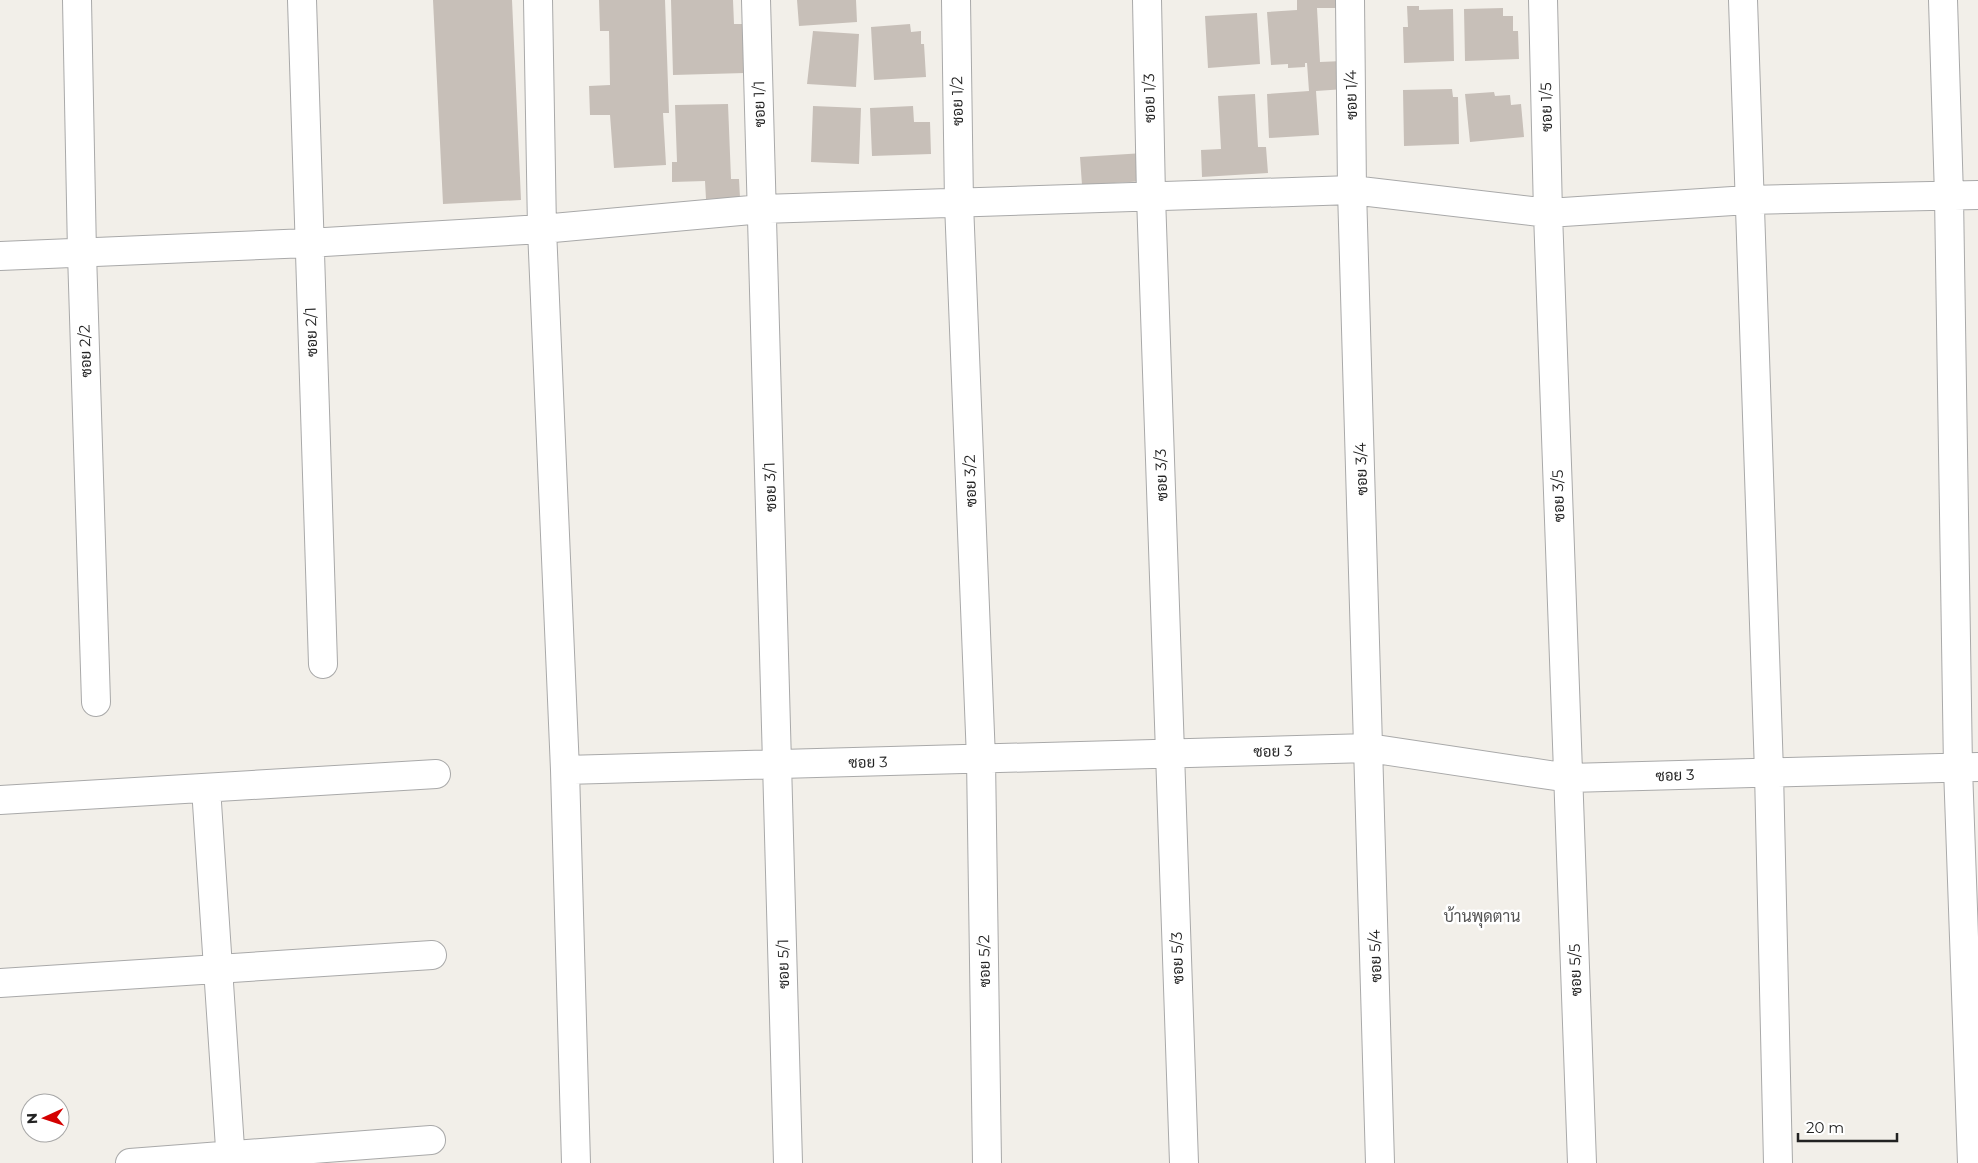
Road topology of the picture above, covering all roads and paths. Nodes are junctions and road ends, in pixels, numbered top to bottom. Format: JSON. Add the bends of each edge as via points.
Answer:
{"nodes":[{"id":1,"x":77,"y":0,"type":"edge"},
{"id":2,"x":302,"y":0,"type":"edge"},
{"id":3,"x":538,"y":0,"type":"edge"},
{"id":4,"x":756,"y":0,"type":"edge"},
{"id":5,"x":956,"y":0,"type":"edge"},
{"id":6,"x":1147,"y":0,"type":"edge"},
{"id":7,"x":1350,"y":0,"type":"edge"},
{"id":8,"x":1543,"y":0,"type":"edge"},
{"id":9,"x":1743,"y":0,"type":"edge"},
{"id":10,"x":1943,"y":0,"type":"edge"},
{"id":11,"x":1352,"y":190,"type":"junction"},
{"id":12,"x":1978,"y":195,"type":"edge"},
{"id":13,"x":1151,"y":196,"type":"junction"},
{"id":14,"x":1949,"y":196,"type":"junction"},
{"id":15,"x":1748,"y":200,"type":"junction"},
{"id":16,"x":958,"y":203,"type":"junction"},
{"id":17,"x":762,"y":209,"type":"junction"},
{"id":18,"x":1548,"y":213,"type":"junction"},
{"id":19,"x":542,"y":229,"type":"junction"},
{"id":20,"x":308,"y":243,"type":"junction"},
{"id":21,"x":82,"y":253,"type":"junction"},
{"id":22,"x":0,"y":256,"type":"edge"},
{"id":23,"x":323,"y":664,"type":"dead end"},
{"id":24,"x":96,"y":702,"type":"dead end"},
{"id":25,"x":1369,"y":748,"type":"junction"},
{"id":26,"x":1171,"y":753,"type":"junction"},
{"id":27,"x":980,"y":759,"type":"junction"},
{"id":28,"x":778,"y":764,"type":"junction"},
{"id":29,"x":1968,"y":768,"type":"edge"},
{"id":30,"x":565,"y":770,"type":"junction"},
{"id":31,"x":1769,"y":772,"type":"junction"},
{"id":32,"x":436,"y":774,"type":"dead end"},
{"id":33,"x":1569,"y":778,"type":"junction"},
{"id":34,"x":206,"y":788,"type":"junction"},
{"id":35,"x":0,"y":800,"type":"edge"},
{"id":36,"x":432,"y":955,"type":"dead end"},
{"id":37,"x":218,"y":968,"type":"junction"},
{"id":38,"x":0,"y":983,"type":"edge"},
{"id":39,"x":431,"y":1140,"type":"dead end"},
{"id":40,"x":231,"y":1159,"type":"edge"},
{"id":41,"x":130,"y":1163,"type":"edge"},
{"id":42,"x":576,"y":1163,"type":"edge"},
{"id":43,"x":788,"y":1163,"type":"edge"},
{"id":44,"x":987,"y":1163,"type":"edge"},
{"id":45,"x":1184,"y":1163,"type":"edge"},
{"id":46,"x":1380,"y":1163,"type":"edge"},
{"id":47,"x":1582,"y":1163,"type":"edge"},
{"id":48,"x":1778,"y":1163,"type":"edge"},
{"id":49,"x":1972,"y":1163,"type":"edge"}],
"edges":[{"from":1,"to":21,"type":"street","name":"ซอย 2/2"},
{"from":2,"to":20,"type":"street","name":"ซอย 2/1"},
{"from":3,"to":19,"type":"street"},
{"from":4,"to":17,"type":"street","name":"ซอย 1/1"},
{"from":5,"to":16,"type":"street","name":"ซอย 1/2"},
{"from":6,"to":13,"type":"street","name":"ซอย 1/3"},
{"from":7,"to":11,"type":"street","name":"ซอย 1/4"},
{"from":8,"to":18,"type":"street","name":"ซอย 1/5"},
{"from":9,"to":15,"type":"street"},
{"from":10,"to":14,"type":"street"},
{"from":11,"to":13,"type":"street"},
{"from":11,"to":18,"type":"street"},
{"from":11,"to":25,"type":"street","name":"ซอย 3/4"},
{"from":12,"to":14,"type":"street"},
{"from":13,"to":16,"type":"street"},
{"from":13,"to":26,"type":"street","name":"ซอย 3/3"},
{"from":14,"to":15,"type":"street"},
{"from":14,"to":29,"type":"street"},
{"from":15,"to":18,"type":"street"},
{"from":15,"to":31,"type":"street"},
{"from":16,"to":17,"type":"street"},
{"from":16,"to":27,"type":"street","name":"ซอย 3/2"},
{"from":17,"to":19,"type":"street"},
{"from":17,"to":28,"type":"street","name":"ซอย 3/1"},
{"from":18,"to":33,"type":"street","name":"ซอย 3/5"},
{"from":19,"to":20,"type":"street"},
{"from":19,"to":30,"type":"street"},
{"from":20,"to":21,"type":"street"},
{"from":20,"to":23,"type":"street","name":"ซอย 2/1"},
{"from":21,"to":22,"type":"street"},
{"from":21,"to":24,"type":"street","name":"ซอย 2/2"},
{"from":25,"to":26,"type":"street","name":"ซอย 3"},
{"from":25,"to":33,"type":"street","name":"ซอย 3"},
{"from":25,"to":46,"type":"street","name":"ซอย 5/4"},
{"from":26,"to":27,"type":"street","name":"ซอย 3"},
{"from":26,"to":45,"type":"street","name":"ซอย 5/3"},
{"from":27,"to":28,"type":"street","name":"ซอย 3"},
{"from":27,"to":44,"type":"street","name":"ซอย 5/2"},
{"from":28,"to":30,"type":"street","name":"ซอย 3"},
{"from":28,"to":43,"type":"street","name":"ซอย 5/1"},
{"from":29,"to":31,"type":"street","name":"ซอย 3"},
{"from":29,"to":49,"type":"street"},
{"from":30,"to":42,"type":"street"},
{"from":31,"to":33,"type":"street","name":"ซอย 3"},
{"from":31,"to":48,"type":"street"},
{"from":32,"to":34,"type":"street"},
{"from":33,"to":47,"type":"street","name":"ซอย 5/5"},
{"from":34,"to":35,"type":"street"},
{"from":34,"to":37,"type":"street"},
{"from":36,"to":37,"type":"street"},
{"from":37,"to":38,"type":"street"},
{"from":37,"to":40,"type":"street"},
{"from":39,"to":40,"type":"street"},
{"from":40,"to":41,"type":"street"}]}
